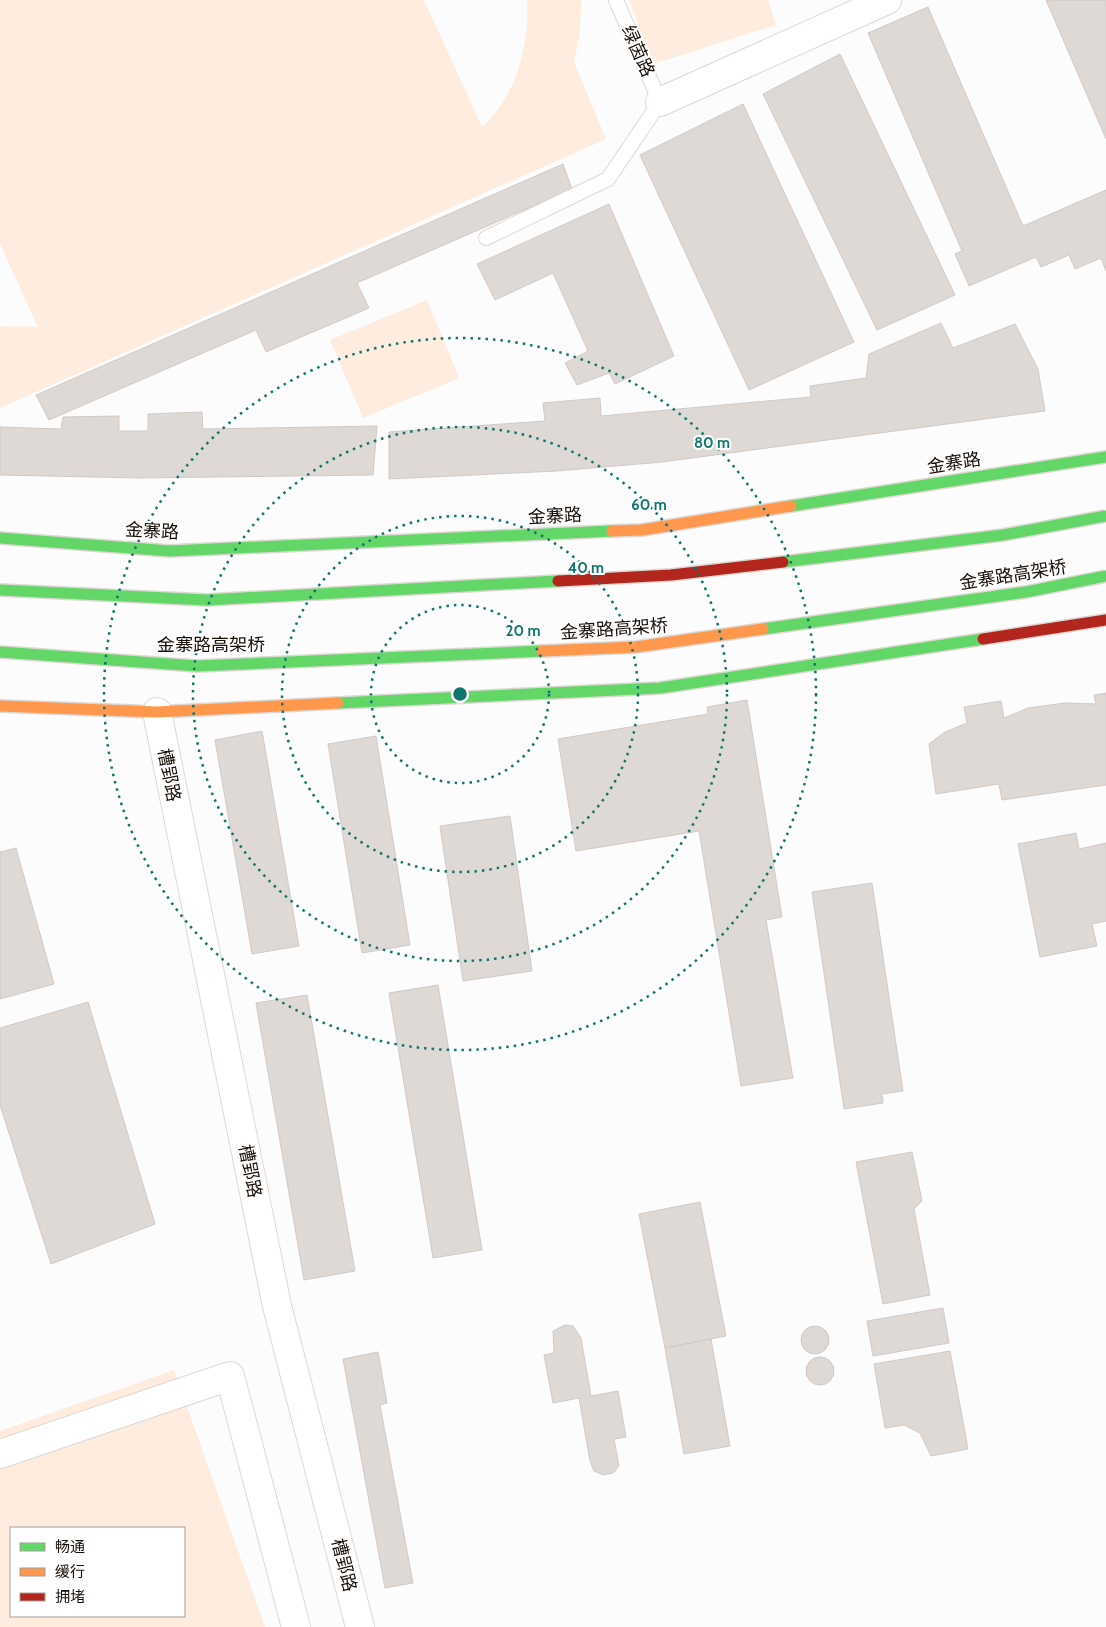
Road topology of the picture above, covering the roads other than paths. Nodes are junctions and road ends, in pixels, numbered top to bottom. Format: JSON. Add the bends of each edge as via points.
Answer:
{"nodes":[{"id":1,"x":616,"y":0,"type":"edge"},
{"id":2,"x":887,"y":0,"type":"edge"},
{"id":3,"x":660,"y":102,"type":"junction"},
{"id":4,"x":486,"y":238,"type":"dead end"},
{"id":5,"x":1106,"y":457,"type":"edge"},
{"id":6,"x":1106,"y":516,"type":"edge"},
{"id":7,"x":0,"y":538,"type":"edge"},
{"id":8,"x":1106,"y":576,"type":"edge"},
{"id":9,"x":0,"y":590,"type":"edge"},
{"id":10,"x":1106,"y":620,"type":"edge"},
{"id":11,"x":0,"y":652,"type":"edge"},
{"id":12,"x":0,"y":706,"type":"edge"},
{"id":13,"x":157,"y":712,"type":"junction"},
{"id":14,"x":0,"y":1454,"type":"edge"},
{"id":15,"x":296,"y":1627,"type":"edge"},
{"id":16,"x":360,"y":1627,"type":"edge"}],
"edges":[{"from":1,"to":3,"type":"lane","name":"绿茵路"},
{"from":2,"to":3,"type":"street"},
{"from":3,"to":4,"type":"lane","via":[[608,179]]},
{"from":5,"to":7,"type":"highway","name":"金寨路","via":[[642,530],[170,551]]},
{"from":6,"to":9,"type":"highway","bridge":true,"via":[[1003,535],[671,575],[207,600]]},
{"from":8,"to":11,"type":"highway","name":"金寨路高架桥","bridge":true,"via":[[1026,592],[636,647],[197,666]]},
{"from":10,"to":13,"type":"highway","via":[[660,688]]},
{"from":12,"to":13,"type":"highway"},
{"from":13,"to":16,"type":"street","name":"槽郢路","via":[[277,1306]]},
{"from":14,"to":15,"type":"street","via":[[230,1376]]}]}
